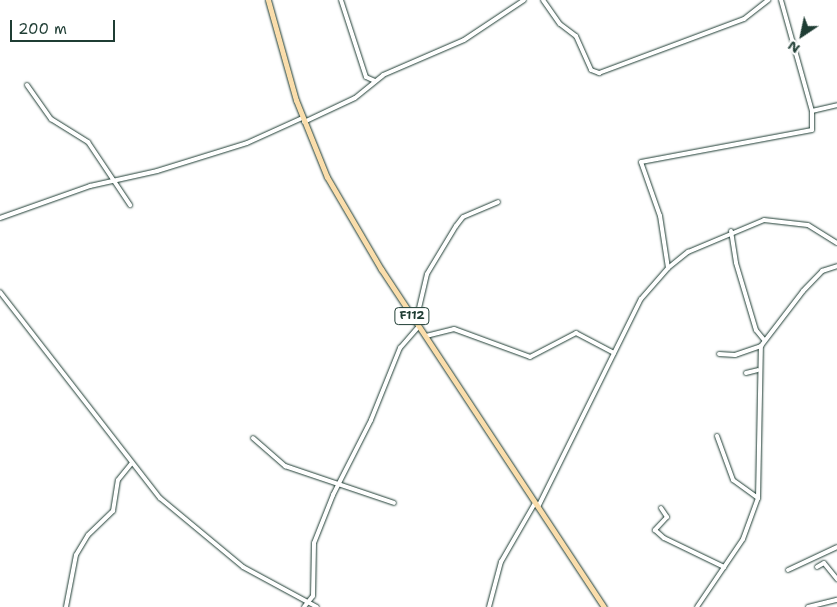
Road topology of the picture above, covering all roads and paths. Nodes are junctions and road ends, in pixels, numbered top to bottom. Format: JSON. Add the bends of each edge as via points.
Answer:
{"nodes":[{"id":1,"x":268,"y":0,"type":"edge"},
{"id":2,"x":341,"y":0,"type":"edge"},
{"id":3,"x":524,"y":0,"type":"edge"},
{"id":4,"x":543,"y":0,"type":"edge"},
{"id":5,"x":768,"y":0,"type":"edge"},
{"id":6,"x":781,"y":0,"type":"edge"},
{"id":7,"x":366,"y":77,"type":"junction"},
{"id":8,"x":375,"y":81,"type":"junction"},
{"id":9,"x":27,"y":85,"type":"dead end"},
{"id":10,"x":365,"y":90,"type":"junction"},
{"id":11,"x":837,"y":105,"type":"edge"},
{"id":12,"x":812,"y":111,"type":"junction"},
{"id":13,"x":303,"y":120,"type":"junction"},
{"id":14,"x":114,"y":182,"type":"junction"},
{"id":15,"x":498,"y":202,"type":"dead end"},
{"id":16,"x":130,"y":205,"type":"dead end"},
{"id":17,"x":0,"y":218,"type":"edge"},
{"id":18,"x":731,"y":231,"type":"junction"},
{"id":19,"x":837,"y":243,"type":"edge"},
{"id":20,"x":837,"y":266,"type":"edge"},
{"id":21,"x":668,"y":268,"type":"junction"},
{"id":22,"x":0,"y":292,"type":"edge"},
{"id":23,"x":417,"y":324,"type":"junction"},
{"id":24,"x":426,"y":336,"type":"junction"},
{"id":25,"x":764,"y":340,"type":"junction"},
{"id":26,"x":761,"y":346,"type":"junction"},
{"id":27,"x":614,"y":353,"type":"junction"},
{"id":28,"x":719,"y":354,"type":"dead end"},
{"id":29,"x":758,"y":370,"type":"junction"},
{"id":30,"x":746,"y":373,"type":"dead end"},
{"id":31,"x":717,"y":436,"type":"dead end"},
{"id":32,"x":253,"y":438,"type":"dead end"},
{"id":33,"x":131,"y":464,"type":"junction"},
{"id":34,"x":337,"y":487,"type":"junction"},
{"id":35,"x":758,"y":498,"type":"junction"},
{"id":36,"x":394,"y":502,"type":"dead end"},
{"id":37,"x":536,"y":505,"type":"junction"},
{"id":38,"x":662,"y":508,"type":"dead end"},
{"id":39,"x":837,"y":547,"type":"edge"},
{"id":40,"x":724,"y":567,"type":"junction"},
{"id":41,"x":817,"y":567,"type":"dead end"},
{"id":42,"x":788,"y":570,"type":"dead end"},
{"id":43,"x":837,"y":579,"type":"edge"},
{"id":44,"x":837,"y":600,"type":"edge"},
{"id":45,"x":308,"y":602,"type":"junction"},
{"id":46,"x":490,"y":606,"type":"edge"},
{"id":47,"x":66,"y":607,"type":"edge"},
{"id":48,"x":304,"y":607,"type":"edge"},
{"id":49,"x":317,"y":607,"type":"edge"},
{"id":50,"x":604,"y":607,"type":"edge"},
{"id":51,"x":697,"y":607,"type":"edge"},
{"id":52,"x":809,"y":607,"type":"edge"}],
"edges":[{"from":1,"to":13,"type":"main road","number":"F112"},
{"from":2,"to":7,"type":"street"},
{"from":3,"to":8,"type":"street","via":[[464,40]]},
{"from":4,"to":5,"type":"street","via":[[560,24],[578,38],[591,70],[599,73],[744,19]]},
{"from":6,"to":12,"type":"street"},
{"from":7,"to":8,"type":"street"},
{"from":7,"to":10,"type":"street"},
{"from":8,"to":10,"type":"street"},
{"from":9,"to":14,"type":"street","via":[[51,119],[88,142]]},
{"from":10,"to":13,"type":"street"},
{"from":11,"to":12,"type":"street"},
{"from":12,"to":21,"type":"street","via":[[812,130],[641,162],[660,216]]},
{"from":13,"to":14,"type":"street","via":[[247,143]]},
{"from":13,"to":23,"type":"main road","number":"F112","via":[[348,215]]},
{"from":14,"to":16,"type":"street"},
{"from":14,"to":17,"type":"street"},
{"from":15,"to":23,"type":"street","via":[[463,217],[456,226],[427,274]]},
{"from":18,"to":19,"type":"street","via":[[764,220],[800,224]]},
{"from":18,"to":21,"type":"street","via":[[688,252]]},
{"from":18,"to":25,"type":"street","via":[[736,263],[756,330]]},
{"from":20,"to":25,"type":"street","via":[[822,272]]},
{"from":21,"to":27,"type":"street","via":[[641,299]]},
{"from":22,"to":33,"type":"street"},
{"from":23,"to":24,"type":"main road","number":"F112"},
{"from":23,"to":34,"type":"street","via":[[400,348],[371,420]]},
{"from":24,"to":27,"type":"street","via":[[454,329],[530,357],[576,332]]},
{"from":24,"to":37,"type":"main road","number":"F112"},
{"from":25,"to":26,"type":"street"},
{"from":26,"to":28,"type":"street","via":[[734,356]]},
{"from":26,"to":29,"type":"street"},
{"from":27,"to":37,"type":"street"},
{"from":29,"to":30,"type":"street"},
{"from":29,"to":35,"type":"street","via":[[763,421]]},
{"from":31,"to":35,"type":"street","via":[[733,480]]},
{"from":32,"to":34,"type":"street","via":[[285,466]]},
{"from":33,"to":45,"type":"street","via":[[160,498],[218,549],[262,579]]},
{"from":33,"to":47,"type":"street","via":[[118,480],[113,510],[88,535],[76,555]]},
{"from":34,"to":36,"type":"street"},
{"from":34,"to":45,"type":"street","via":[[314,543],[313,596]]},
{"from":35,"to":40,"type":"street","via":[[743,539]]},
{"from":37,"to":46,"type":"street","via":[[501,562]]},
{"from":37,"to":50,"type":"main road","number":"F112"},
{"from":38,"to":40,"type":"street","via":[[667,517],[655,530],[664,538]]},
{"from":39,"to":42,"type":"street"},
{"from":40,"to":51,"type":"street"},
{"from":41,"to":43,"type":"street","via":[[824,563]]},
{"from":44,"to":52,"type":"street"},
{"from":45,"to":48,"type":"street"},
{"from":45,"to":49,"type":"street"}]}
